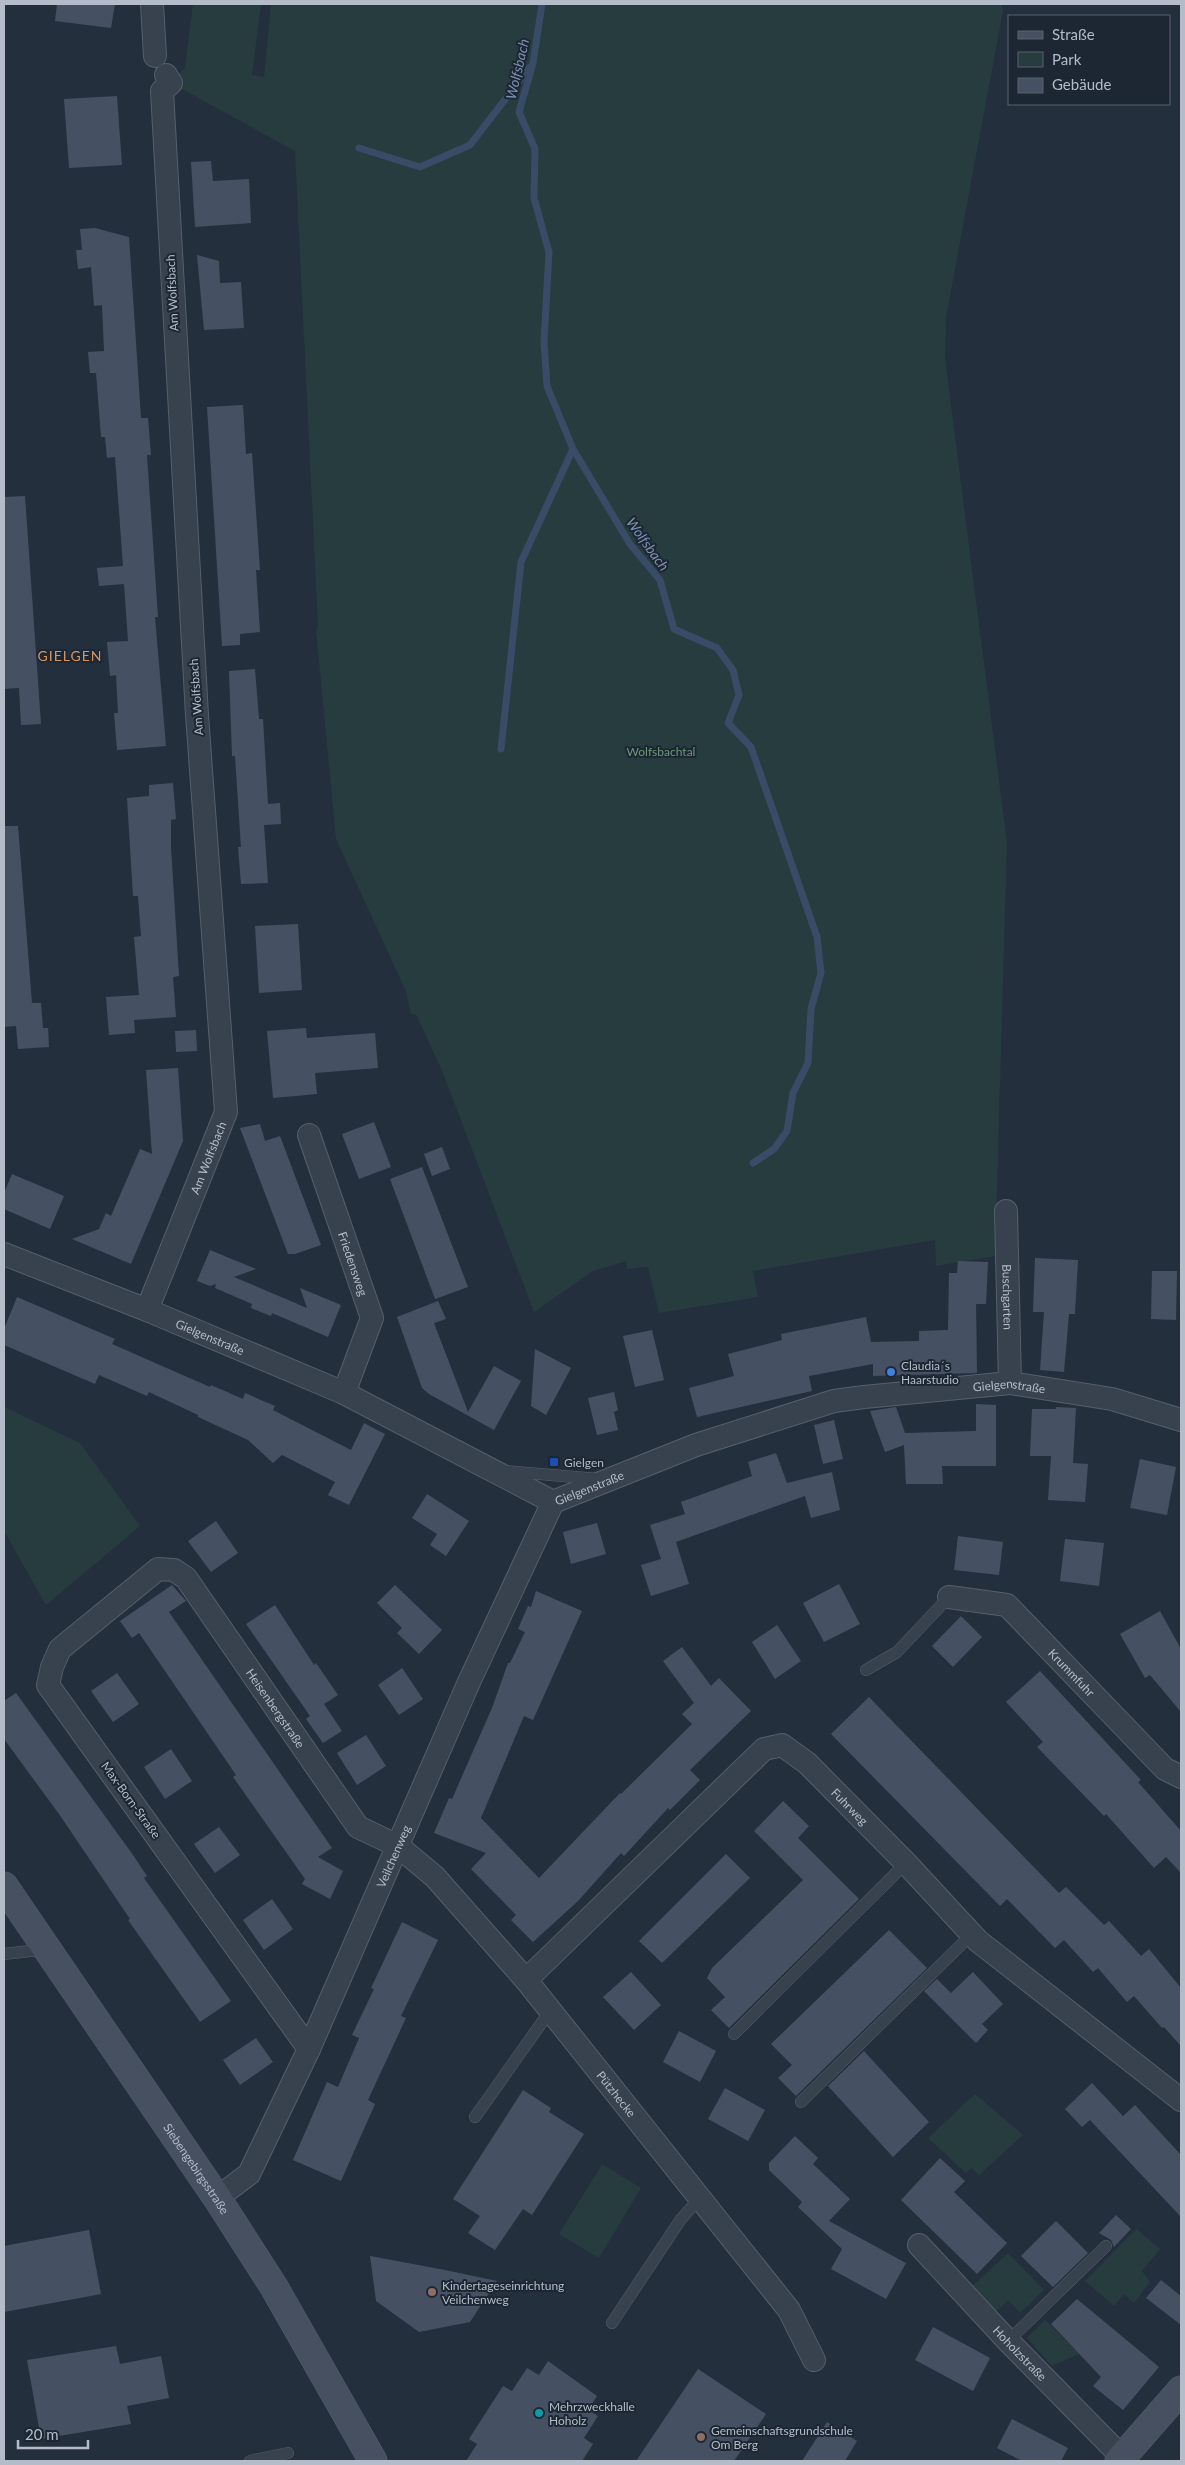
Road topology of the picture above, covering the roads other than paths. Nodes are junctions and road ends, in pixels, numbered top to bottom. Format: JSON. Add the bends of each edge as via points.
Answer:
{"nodes":[{"id":1,"x":152,"y":4,"type":"edge"},
{"id":2,"x":155,"y":56,"type":"dead end"},
{"id":3,"x":166,"y":75,"type":"dead end"},
{"id":4,"x":309,"y":1134,"type":"dead end"},
{"id":5,"x":1006,"y":1211,"type":"dead end"},
{"id":6,"x":4,"y":1254,"type":"edge"},
{"id":7,"x":147,"y":1310,"type":"junction"},
{"id":8,"x":1010,"y":1383,"type":"junction"},
{"id":9,"x":344,"y":1393,"type":"junction"},
{"id":10,"x":1181,"y":1420,"type":"edge"},
{"id":11,"x":491,"y":1470,"type":"junction"},
{"id":12,"x":608,"y":1480,"type":"junction"},
{"id":13,"x":553,"y":1502,"type":"junction"},
{"id":14,"x":158,"y":1569,"type":"joint"},
{"id":15,"x":949,"y":1597,"type":"joint"},
{"id":16,"x":866,"y":1670,"type":"dead end"},
{"id":17,"x":1181,"y":1777,"type":"edge"},
{"id":18,"x":398,"y":1846,"type":"junction"},
{"id":19,"x":906,"y":1863,"type":"junction"},
{"id":20,"x":4,"y":1886,"type":"edge"},
{"id":21,"x":972,"y":1934,"type":"junction"},
{"id":22,"x":46,"y":1949,"type":"junction"},
{"id":23,"x":4,"y":1954,"type":"edge"},
{"id":24,"x":526,"y":1980,"type":"junction"},
{"id":25,"x":550,"y":2011,"type":"junction"},
{"id":26,"x":734,"y":2034,"type":"dead end"},
{"id":27,"x":309,"y":2049,"type":"junction"},
{"id":28,"x":1181,"y":2100,"type":"edge"},
{"id":29,"x":801,"y":2102,"type":"dead end"},
{"id":30,"x":475,"y":2117,"type":"dead end"},
{"id":31,"x":217,"y":2198,"type":"junction"},
{"id":32,"x":699,"y":2199,"type":"junction"},
{"id":33,"x":919,"y":2246,"type":"dead end"},
{"id":34,"x":1106,"y":2246,"type":"dead end"},
{"id":35,"x":612,"y":2323,"type":"dead end"},
{"id":36,"x":1008,"y":2341,"type":"junction"},
{"id":37,"x":814,"y":2360,"type":"dead end"},
{"id":38,"x":1181,"y":2390,"type":"edge"},
{"id":39,"x":288,"y":2453,"type":"dead end"},
{"id":40,"x":1121,"y":2459,"type":"edge"},
{"id":41,"x":250,"y":2461,"type":"edge"},
{"id":42,"x":373,"y":2461,"type":"edge"}],
"edges":[{"from":1,"to":2,"type":"street"},
{"from":3,"to":7,"type":"street","name":"Am Wolfsbach","via":[[171,83],[162,91],[170,264],[197,715],[226,1112]]},
{"from":4,"to":9,"type":"street","name":"Friedensweg","via":[[372,1318]]},
{"from":5,"to":8,"type":"street","name":"Buschgarten"},
{"from":6,"to":7,"type":"street","name":"Gielgenstraße"},
{"from":7,"to":9,"type":"street","name":"Gielgenstraße"},
{"from":8,"to":10,"type":"street","name":"Gielgenstraße","via":[[1112,1399]]},
{"from":8,"to":12,"type":"street","name":"Gielgenstraße","via":[[834,1401],[696,1445]]},
{"from":9,"to":11,"type":"street","name":"Gielgenstraße"},
{"from":11,"to":12,"type":"lane"},
{"from":11,"to":13,"type":"street","name":"Gielgenstraße"},
{"from":12,"to":13,"type":"street","name":"Gielgenstraße"},
{"from":13,"to":18,"type":"street","name":"Veilchenweg","via":[[469,1682]]},
{"from":14,"to":18,"type":"street","name":"Heisenbergstraße","via":[[174,1570],[186,1578],[358,1827]]},
{"from":14,"to":27,"type":"street","name":"Max-Born-Straße","via":[[60,1650],[48,1685]]},
{"from":15,"to":16,"type":"lane","via":[[897,1652]]},
{"from":15,"to":17,"type":"street","name":"Krummfuhr","via":[[1007,1605],[1165,1769]]},
{"from":18,"to":24,"type":"street","name":"Pützhecke","via":[[435,1877]]},
{"from":18,"to":27,"type":"street","name":"Veilchenweg"},
{"from":19,"to":21,"type":"street","name":"Fuhrweg"},
{"from":19,"to":24,"type":"street","name":"Fuhrweg","via":[[807,1764],[782,1744],[764,1749]]},
{"from":19,"to":26,"type":"lane"},
{"from":20,"to":22,"type":"main road","name":"Siebengebirgsstraße"},
{"from":21,"to":28,"type":"street","name":"Fuhrweg"},
{"from":21,"to":29,"type":"lane"},
{"from":22,"to":23,"type":"lane"},
{"from":22,"to":31,"type":"main road","name":"Siebengebirgsstraße"},
{"from":24,"to":25,"type":"street","name":"Pützhecke"},
{"from":25,"to":30,"type":"lane"},
{"from":25,"to":32,"type":"street","name":"Pützhecke"},
{"from":27,"to":31,"type":"street","name":"Veilchenweg","via":[[249,2174]]},
{"from":31,"to":42,"type":"main road","name":"Siebengebirgsstraße","via":[[274,2287]]},
{"from":32,"to":35,"type":"lane","via":[[668,2238]]},
{"from":32,"to":37,"type":"street","name":"Pützhecke","via":[[789,2310]]},
{"from":33,"to":36,"type":"street","name":"Hoholzstraße"},
{"from":34,"to":36,"type":"lane"},
{"from":36,"to":40,"type":"street","name":"Hoholzstraße"},
{"from":38,"to":40,"type":"main road","name":"Hoholzstraße"},
{"from":39,"to":41,"type":"lane"}]}
